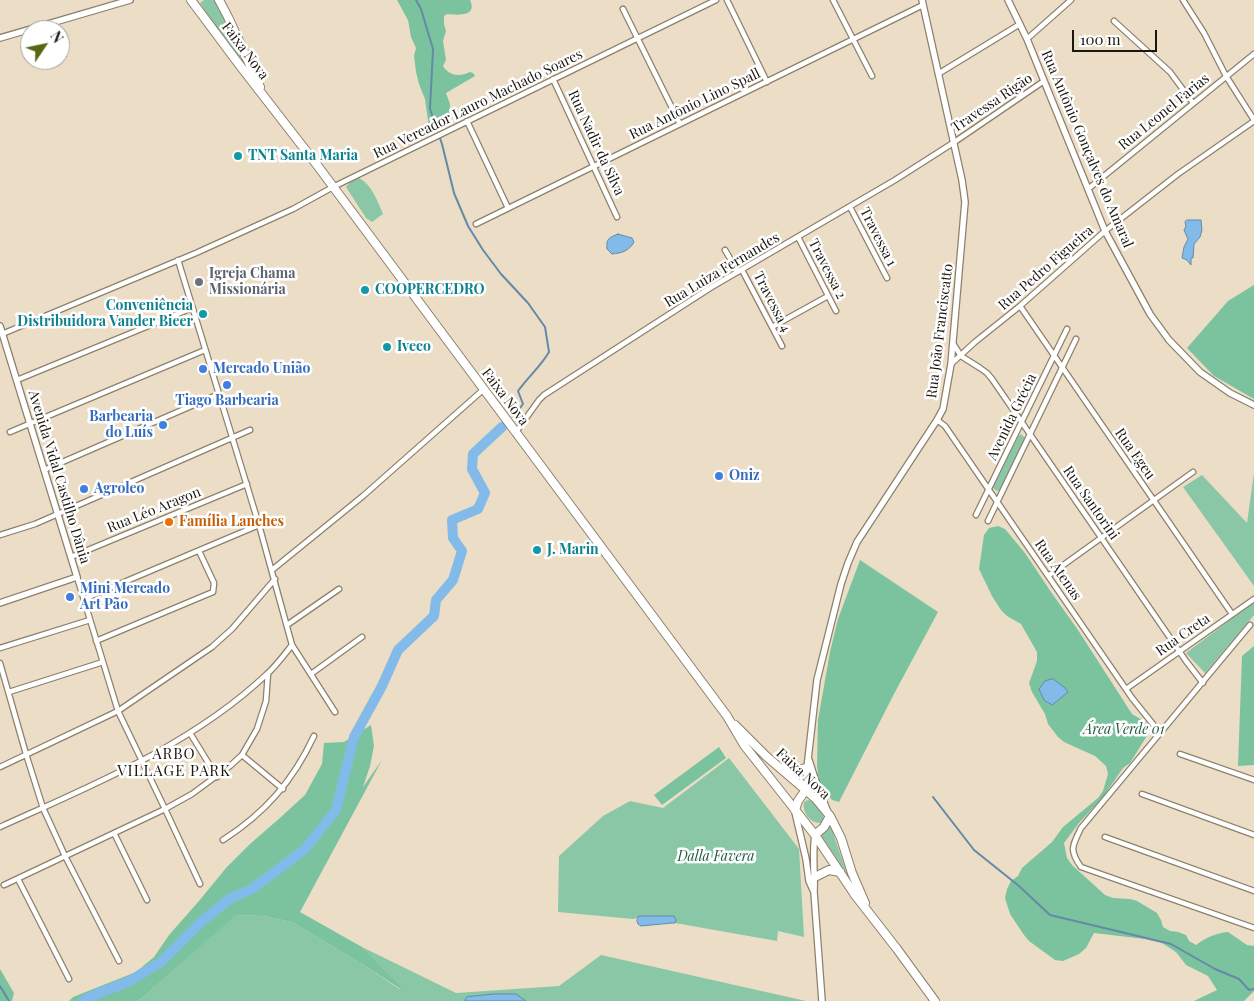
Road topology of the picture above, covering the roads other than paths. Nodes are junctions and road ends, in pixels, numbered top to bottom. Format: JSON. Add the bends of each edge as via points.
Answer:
{"nodes":[{"id":1,"x":130,"y":0,"type":"edge"},
{"id":2,"x":191,"y":0,"type":"edge"},
{"id":3,"x":219,"y":0,"type":"edge"},
{"id":4,"x":716,"y":0,"type":"edge"},
{"id":5,"x":727,"y":0,"type":"edge"},
{"id":6,"x":833,"y":0,"type":"edge"},
{"id":7,"x":1008,"y":0,"type":"edge"},
{"id":8,"x":1070,"y":0,"type":"edge"},
{"id":9,"x":1183,"y":0,"type":"edge"},
{"id":10,"x":923,"y":2,"type":"edge"},
{"id":11,"x":623,"y":9,"type":"dead end"},
{"id":12,"x":1114,"y":21,"type":"dead end"},
{"id":13,"x":1020,"y":24,"type":"junction"},
{"id":14,"x":0,"y":38,"type":"edge"},
{"id":15,"x":638,"y":38,"type":"junction"},
{"id":16,"x":853,"y":39,"type":"junction"},
{"id":17,"x":1027,"y":40,"type":"junction"},
{"id":18,"x":1254,"y":54,"type":"edge"},
{"id":19,"x":938,"y":74,"type":"junction"},
{"id":20,"x":872,"y":76,"type":"dead end"},
{"id":21,"x":1226,"y":76,"type":"junction"},
{"id":22,"x":553,"y":79,"type":"junction"},
{"id":23,"x":767,"y":82,"type":"junction"},
{"id":24,"x":1044,"y":82,"type":"junction"},
{"id":25,"x":262,"y":94,"type":"junction"},
{"id":26,"x":1194,"y":103,"type":"junction"},
{"id":27,"x":1254,"y":120,"type":"edge"},
{"id":28,"x":467,"y":121,"type":"junction"},
{"id":29,"x":680,"y":124,"type":"junction"},
{"id":30,"x":953,"y":143,"type":"junction"},
{"id":31,"x":594,"y":166,"type":"junction"},
{"id":32,"x":333,"y":187,"type":"junction"},
{"id":33,"x":1088,"y":189,"type":"junction"},
{"id":34,"x":850,"y":207,"type":"junction"},
{"id":35,"x":508,"y":208,"type":"junction"},
{"id":36,"x":617,"y":217,"type":"dead end"},
{"id":37,"x":476,"y":224,"type":"dead end"},
{"id":38,"x":1105,"y":231,"type":"junction"},
{"id":39,"x":798,"y":237,"type":"junction"},
{"id":40,"x":725,"y":250,"type":"dead end"},
{"id":41,"x":178,"y":260,"type":"junction"},
{"id":42,"x":740,"y":271,"type":"junction"},
{"id":43,"x":887,"y":278,"type":"dead end"},
{"id":44,"x":828,"y":296,"type":"junction"},
{"id":45,"x":1020,"y":306,"type":"junction"},
{"id":46,"x":192,"y":308,"type":"junction"},
{"id":47,"x":836,"y":311,"type":"dead end"},
{"id":48,"x":0,"y":326,"type":"edge"},
{"id":49,"x":772,"y":327,"type":"junction"},
{"id":50,"x":1067,"y":328,"type":"dead end"},
{"id":51,"x":1,"y":334,"type":"edge"},
{"id":52,"x":1076,"y":339,"type":"dead end"},
{"id":53,"x":954,"y":345,"type":"junction"},
{"id":54,"x":782,"y":346,"type":"dead end"},
{"id":55,"x":206,"y":350,"type":"junction"},
{"id":56,"x":960,"y":356,"type":"junction"},
{"id":57,"x":1054,"y":356,"type":"junction"},
{"id":58,"x":952,"y":364,"type":"junction"},
{"id":59,"x":1062,"y":368,"type":"junction"},
{"id":60,"x":17,"y":380,"type":"junction"},
{"id":61,"x":484,"y":389,"type":"junction"},
{"id":62,"x":219,"y":394,"type":"junction"},
{"id":63,"x":1254,"y":405,"type":"edge"},
{"id":64,"x":937,"y":420,"type":"junction"},
{"id":65,"x":1022,"y":422,"type":"junction"},
{"id":66,"x":30,"y":424,"type":"junction"},
{"id":67,"x":250,"y":430,"type":"dead end"},
{"id":68,"x":10,"y":432,"type":"dead end"},
{"id":69,"x":516,"y":432,"type":"junction"},
{"id":70,"x":1030,"y":435,"type":"junction"},
{"id":71,"x":232,"y":438,"type":"junction"},
{"id":72,"x":44,"y":470,"type":"junction"},
{"id":73,"x":1193,"y":472,"type":"dead end"},
{"id":74,"x":247,"y":484,"type":"junction"},
{"id":75,"x":988,"y":490,"type":"junction"},
{"id":76,"x":1154,"y":500,"type":"junction"},
{"id":77,"x":997,"y":502,"type":"junction"},
{"id":78,"x":58,"y":514,"type":"junction"},
{"id":79,"x":976,"y":515,"type":"dead end"},
{"id":80,"x":988,"y":521,"type":"dead end"},
{"id":81,"x":259,"y":525,"type":"junction"},
{"id":82,"x":0,"y":534,"type":"edge"},
{"id":83,"x":1101,"y":538,"type":"junction"},
{"id":84,"x":199,"y":551,"type":"junction"},
{"id":85,"x":71,"y":557,"type":"junction"},
{"id":86,"x":272,"y":570,"type":"junction"},
{"id":87,"x":1048,"y":576,"type":"junction"},
{"id":88,"x":77,"y":577,"type":"junction"},
{"id":89,"x":275,"y":579,"type":"junction"},
{"id":90,"x":339,"y":589,"type":"dead end"},
{"id":91,"x":84,"y":599,"type":"junction"},
{"id":92,"x":1254,"y":599,"type":"edge"},
{"id":93,"x":0,"y":603,"type":"edge"},
{"id":94,"x":1232,"y":614,"type":"junction"},
{"id":95,"x":90,"y":620,"type":"junction"},
{"id":96,"x":287,"y":625,"type":"junction"},
{"id":97,"x":1250,"y":625,"type":"dead end"},
{"id":98,"x":362,"y":637,"type":"dead end"},
{"id":99,"x":96,"y":641,"type":"junction"},
{"id":100,"x":292,"y":645,"type":"junction"},
{"id":101,"x":0,"y":648,"type":"edge"},
{"id":102,"x":1179,"y":651,"type":"junction"},
{"id":103,"x":103,"y":662,"type":"junction"},
{"id":104,"x":0,"y":664,"type":"edge"},
{"id":105,"x":268,"y":673,"type":"junction"},
{"id":106,"x":311,"y":674,"type":"junction"},
{"id":107,"x":1203,"y":683,"type":"junction"},
{"id":108,"x":1126,"y":689,"type":"junction"},
{"id":109,"x":9,"y":692,"type":"junction"},
{"id":110,"x":118,"y":711,"type":"junction"},
{"id":111,"x":335,"y":712,"type":"dead end"},
{"id":112,"x":727,"y":716,"type":"junction"},
{"id":113,"x":1160,"y":733,"type":"junction"},
{"id":114,"x":190,"y":734,"type":"junction"},
{"id":115,"x":314,"y":736,"type":"dead end"},
{"id":116,"x":26,"y":754,"type":"junction"},
{"id":117,"x":1180,"y":754,"type":"dead end"},
{"id":118,"x":242,"y":755,"type":"junction"},
{"id":119,"x":809,"y":758,"type":"junction"},
{"id":120,"x":142,"y":760,"type":"junction"},
{"id":121,"x":0,"y":766,"type":"edge"},
{"id":122,"x":777,"y":766,"type":"junction"},
{"id":123,"x":806,"y":768,"type":"junction"},
{"id":124,"x":217,"y":777,"type":"junction"},
{"id":125,"x":1254,"y":780,"type":"edge"},
{"id":126,"x":283,"y":789,"type":"junction"},
{"id":127,"x":806,"y":791,"type":"junction"},
{"id":128,"x":1142,"y":794,"type":"dead end"},
{"id":129,"x":43,"y":808,"type":"junction"},
{"id":130,"x":165,"y":809,"type":"junction"},
{"id":131,"x":795,"y":810,"type":"junction"},
{"id":132,"x":830,"y":816,"type":"junction"},
{"id":133,"x":0,"y":827,"type":"edge"},
{"id":134,"x":114,"y":833,"type":"junction"},
{"id":135,"x":814,"y":835,"type":"junction"},
{"id":136,"x":1254,"y":835,"type":"edge"},
{"id":137,"x":1105,"y":837,"type":"dead end"},
{"id":138,"x":223,"y":840,"type":"dead end"},
{"id":139,"x":65,"y":856,"type":"junction"},
{"id":140,"x":840,"y":872,"type":"junction"},
{"id":141,"x":815,"y":877,"type":"junction"},
{"id":142,"x":18,"y":879,"type":"junction"},
{"id":143,"x":200,"y":884,"type":"dead end"},
{"id":144,"x":4,"y":885,"type":"dead end"},
{"id":145,"x":1254,"y":891,"type":"edge"},
{"id":146,"x":814,"y":892,"type":"junction"},
{"id":147,"x":146,"y":900,"type":"dead end"},
{"id":148,"x":870,"y":915,"type":"junction"},
{"id":149,"x":1254,"y":928,"type":"edge"},
{"id":150,"x":119,"y":962,"type":"dead end"},
{"id":151,"x":69,"y":979,"type":"dead end"},
{"id":152,"x":822,"y":1001,"type":"edge"},
{"id":153,"x":935,"y":1001,"type":"edge"}],
"edges":[{"from":1,"to":14,"type":"street"},
{"from":2,"to":25,"type":"highway","name":"Faixa Nova"},
{"from":3,"to":25,"type":"highway","name":"Faixa Nova"},
{"from":4,"to":15,"type":"street","name":"Rua Vereador Lauro Machado Soares"},
{"from":5,"to":23,"type":"street"},
{"from":6,"to":16,"type":"street"},
{"from":7,"to":13,"type":"street","name":"Rua Antônio Gonçalves do Amaral"},
{"from":8,"to":17,"type":"street"},
{"from":9,"to":21,"type":"street"},
{"from":10,"to":16,"type":"street","name":"Rua Antônio Lino Spall"},
{"from":10,"to":19,"type":"street","name":"Rua João Franciscatto"},
{"from":11,"to":15,"type":"street"},
{"from":12,"to":26,"type":"street","via":[[1170,72]]},
{"from":13,"to":17,"type":"street","name":"Rua Antônio Gonçalves do Amaral"},
{"from":13,"to":19,"type":"street"},
{"from":15,"to":22,"type":"street","name":"Rua Vereador Lauro Machado Soares"},
{"from":15,"to":29,"type":"street"},
{"from":16,"to":20,"type":"street"},
{"from":16,"to":23,"type":"street","name":"Rua Antônio Lino Spall"},
{"from":17,"to":24,"type":"street","name":"Rua Antônio Gonçalves do Amaral"},
{"from":18,"to":21,"type":"street","name":"Rua Leonel Farias"},
{"from":19,"to":30,"type":"street","name":"Rua João Franciscatto"},
{"from":21,"to":26,"type":"street","name":"Rua Leonel Farias"},
{"from":21,"to":27,"type":"street"},
{"from":22,"to":28,"type":"street","name":"Rua Vereador Lauro Machado Soares"},
{"from":22,"to":31,"type":"street","name":"Rua Nadir da Silva"},
{"from":23,"to":29,"type":"street","name":"Rua Antônio Lino Spall"},
{"from":24,"to":30,"type":"street","name":"Travessa Rigão"},
{"from":24,"to":33,"type":"street","name":"Rua Antônio Gonçalves do Amaral"},
{"from":25,"to":32,"type":"highway","name":"Faixa Nova"},
{"from":26,"to":33,"type":"street","name":"Rua Leonel Farias"},
{"from":27,"to":38,"type":"street","name":"Rua Pedro Figueira"},
{"from":28,"to":32,"type":"street","name":"Rua Vereador Lauro Machado Soares"},
{"from":28,"to":35,"type":"street"},
{"from":29,"to":31,"type":"street","name":"Rua Antônio Lino Spall"},
{"from":30,"to":34,"type":"street","name":"Rua Luiza Fernandes"},
{"from":30,"to":53,"type":"street","name":"Rua João Franciscatto","via":[[965,202]]},
{"from":31,"to":35,"type":"street","name":"Rua Antônio Lino Spall"},
{"from":31,"to":36,"type":"street","name":"Rua Nadir da Silva"},
{"from":32,"to":41,"type":"street","name":"Rua Vereador Lauro Machado Soares","via":[[293,209]]},
{"from":32,"to":61,"type":"highway","name":"Faixa Nova"},
{"from":33,"to":38,"type":"street","name":"Rua Antônio Gonçalves do Amaral"},
{"from":34,"to":39,"type":"street","name":"Rua Luiza Fernandes"},
{"from":34,"to":43,"type":"street","name":"Travessa 1"},
{"from":35,"to":37,"type":"street","name":"Rua Antônio Lino Spall"},
{"from":38,"to":45,"type":"street","name":"Rua Pedro Figueira"},
{"from":38,"to":63,"type":"street","name":"Rua Antônio Gonçalves do Amaral","via":[[1150,314],[1169,340],[1200,372]]},
{"from":39,"to":42,"type":"street","name":"Rua Luiza Fernandes"},
{"from":39,"to":44,"type":"street","name":"Travessa 2"},
{"from":40,"to":42,"type":"street","name":"Travessa 4"},
{"from":41,"to":46,"type":"street"},
{"from":41,"to":51,"type":"street","name":"Rua Vereador Lauro Machado Soares"},
{"from":42,"to":49,"type":"street","name":"Travessa 4"},
{"from":42,"to":69,"type":"street","name":"Rua Luiza Fernandes","via":[[544,395]]},
{"from":44,"to":47,"type":"street","name":"Travessa 2"},
{"from":44,"to":49,"type":"street"},
{"from":45,"to":56,"type":"street","name":"Rua Pedro Figueira"},
{"from":45,"to":57,"type":"street","name":"Rua Egeu"},
{"from":46,"to":55,"type":"street"},
{"from":46,"to":60,"type":"street"},
{"from":48,"to":51,"type":"street","name":"Avenida Vidal Castilho Dânia"},
{"from":49,"to":54,"type":"street","name":"Travessa 4"},
{"from":50,"to":57,"type":"street","name":"Avenida Grécia"},
{"from":51,"to":60,"type":"street","name":"Avenida Vidal Castilho Dânia"},
{"from":52,"to":59,"type":"street","name":"Avenida Grécia"},
{"from":53,"to":56,"type":"street","name":"Rua Santorini"},
{"from":53,"to":58,"type":"street","name":"Rua João Franciscatto"},
{"from":55,"to":62,"type":"street"},
{"from":55,"to":66,"type":"street"},
{"from":56,"to":58,"type":"street","name":"Rua Pedro Figueira"},
{"from":56,"to":65,"type":"street","name":"Rua Santorini","via":[[987,373]]},
{"from":57,"to":59,"type":"street","name":"Rua Egeu"},
{"from":57,"to":65,"type":"street","name":"Avenida Grécia"},
{"from":58,"to":64,"type":"street","name":"Rua João Franciscatto","via":[[943,409]]},
{"from":59,"to":70,"type":"street","name":"Avenida Grécia"},
{"from":59,"to":76,"type":"street","name":"Rua Egeu"},
{"from":60,"to":66,"type":"street","name":"Avenida Vidal Castilho Dânia"},
{"from":61,"to":69,"type":"highway","name":"Faixa Nova"},
{"from":61,"to":86,"type":"street","via":[[363,496]]},
{"from":62,"to":71,"type":"street"},
{"from":62,"to":72,"type":"street"},
{"from":64,"to":75,"type":"street","name":"Rua Atenas","via":[[945,426]]},
{"from":64,"to":119,"type":"street","name":"Rua João Franciscatto","via":[[857,542],[848,564],[817,680]]},
{"from":65,"to":70,"type":"street","name":"Rua Santorini"},
{"from":65,"to":75,"type":"street","name":"Avenida Grécia"},
{"from":66,"to":68,"type":"street"},
{"from":66,"to":72,"type":"street","name":"Avenida Vidal Castilho Dânia"},
{"from":67,"to":71,"type":"street"},
{"from":69,"to":112,"type":"highway","name":"Faixa Nova"},
{"from":70,"to":77,"type":"street","name":"Avenida Grécia"},
{"from":70,"to":83,"type":"street","name":"Rua Santorini"},
{"from":71,"to":74,"type":"street"},
{"from":71,"to":78,"type":"street"},
{"from":72,"to":78,"type":"street","name":"Avenida Vidal Castilho Dânia"},
{"from":73,"to":76,"type":"street"},
{"from":74,"to":81,"type":"street"},
{"from":74,"to":85,"type":"street","name":"Rua Léo Aragon"},
{"from":75,"to":77,"type":"street","name":"Rua Atenas"},
{"from":75,"to":79,"type":"street","name":"Avenida Grécia"},
{"from":76,"to":83,"type":"street"},
{"from":76,"to":94,"type":"street","name":"Rua Egeu"},
{"from":77,"to":80,"type":"street","name":"Avenida Grécia"},
{"from":77,"to":87,"type":"street","name":"Rua Atenas"},
{"from":78,"to":82,"type":"street"},
{"from":78,"to":85,"type":"street","name":"Avenida Vidal Castilho Dânia"},
{"from":81,"to":84,"type":"street"},
{"from":81,"to":86,"type":"street"},
{"from":83,"to":87,"type":"street"},
{"from":83,"to":102,"type":"street","name":"Rua Santorini"},
{"from":84,"to":91,"type":"street"},
{"from":84,"to":99,"type":"street","via":[[214,584],[214,592]]},
{"from":85,"to":88,"type":"street","name":"Avenida Vidal Castilho Dânia"},
{"from":86,"to":89,"type":"street"},
{"from":87,"to":108,"type":"street","name":"Rua Atenas"},
{"from":88,"to":91,"type":"street","name":"Avenida Vidal Castilho Dânia"},
{"from":88,"to":93,"type":"street"},
{"from":89,"to":96,"type":"street"},
{"from":89,"to":110,"type":"street","via":[[219,641]]},
{"from":90,"to":96,"type":"street"},
{"from":91,"to":95,"type":"street","name":"Avenida Vidal Castilho Dânia"},
{"from":92,"to":94,"type":"street","name":"Rua Creta"},
{"from":94,"to":102,"type":"street","name":"Rua Creta"},
{"from":95,"to":99,"type":"street","name":"Avenida Vidal Castilho Dânia"},
{"from":95,"to":101,"type":"street"},
{"from":96,"to":100,"type":"street"},
{"from":97,"to":107,"type":"street"},
{"from":98,"to":106,"type":"street"},
{"from":99,"to":103,"type":"street","name":"Avenida Vidal Castilho Dânia"},
{"from":100,"to":105,"type":"street"},
{"from":100,"to":106,"type":"street"},
{"from":102,"to":107,"type":"street","name":"Rua Santorini"},
{"from":102,"to":108,"type":"street","name":"Rua Creta"},
{"from":103,"to":109,"type":"street"},
{"from":103,"to":110,"type":"street","name":"Avenida Vidal Castilho Dânia"},
{"from":104,"to":109,"type":"street"},
{"from":105,"to":114,"type":"street"},
{"from":105,"to":118,"type":"street","via":[[261,720]]},
{"from":106,"to":111,"type":"street"},
{"from":107,"to":113,"type":"street"},
{"from":108,"to":113,"type":"street","name":"Rua Atenas"},
{"from":109,"to":116,"type":"street"},
{"from":110,"to":116,"type":"street"},
{"from":110,"to":120,"type":"street","name":"Avenida Vidal Castilho Dânia"},
{"from":112,"to":122,"type":"highway","name":"Faixa Nova"},
{"from":112,"to":131,"type":"highway","name":"Faixa Nova","via":[[744,745]]},
{"from":113,"to":149,"type":"street","via":[[1081,828],[1073,845],[1074,857],[1081,867]]},
{"from":114,"to":120,"type":"street"},
{"from":114,"to":124,"type":"street"},
{"from":115,"to":126,"type":"street"},
{"from":116,"to":121,"type":"street"},
{"from":116,"to":129,"type":"street"},
{"from":117,"to":125,"type":"street"},
{"from":118,"to":124,"type":"street"},
{"from":118,"to":126,"type":"street"},
{"from":119,"to":123,"type":"street","name":"Rua João Franciscatto"},
{"from":119,"to":132,"type":"street","name":"Rua João Franciscatto"},
{"from":120,"to":129,"type":"street"},
{"from":120,"to":130,"type":"street","name":"Avenida Vidal Castilho Dânia"},
{"from":122,"to":123,"type":"highway","via":[[789,770]]},
{"from":122,"to":127,"type":"highway","name":"Faixa Nova"},
{"from":123,"to":127,"type":"street","name":"Rua João Franciscatto"},
{"from":124,"to":130,"type":"street"},
{"from":126,"to":138,"type":"street","via":[[253,818]]},
{"from":127,"to":131,"type":"highway"},
{"from":127,"to":132,"type":"highway","name":"Faixa Nova"},
{"from":128,"to":136,"type":"street"},
{"from":129,"to":133,"type":"street"},
{"from":129,"to":139,"type":"street"},
{"from":130,"to":134,"type":"street"},
{"from":130,"to":143,"type":"street","name":"Avenida Vidal Castilho Dânia"},
{"from":131,"to":135,"type":"highway","name":"Faixa Nova"},
{"from":131,"to":146,"type":"street"},
{"from":132,"to":135,"type":"highway"},
{"from":132,"to":148,"type":"highway","name":"Faixa Nova"},
{"from":134,"to":139,"type":"street"},
{"from":134,"to":147,"type":"street"},
{"from":135,"to":140,"type":"highway","name":"Faixa Nova"},
{"from":135,"to":141,"type":"street"},
{"from":137,"to":145,"type":"street"},
{"from":139,"to":142,"type":"street"},
{"from":139,"to":150,"type":"street"},
{"from":140,"to":141,"type":"highway","via":[[829,870]]},
{"from":140,"to":148,"type":"highway","name":"Faixa Nova"},
{"from":141,"to":146,"type":"street"},
{"from":142,"to":144,"type":"street"},
{"from":142,"to":151,"type":"street"},
{"from":146,"to":152,"type":"street"},
{"from":148,"to":153,"type":"highway","name":"Faixa Nova"}]}
